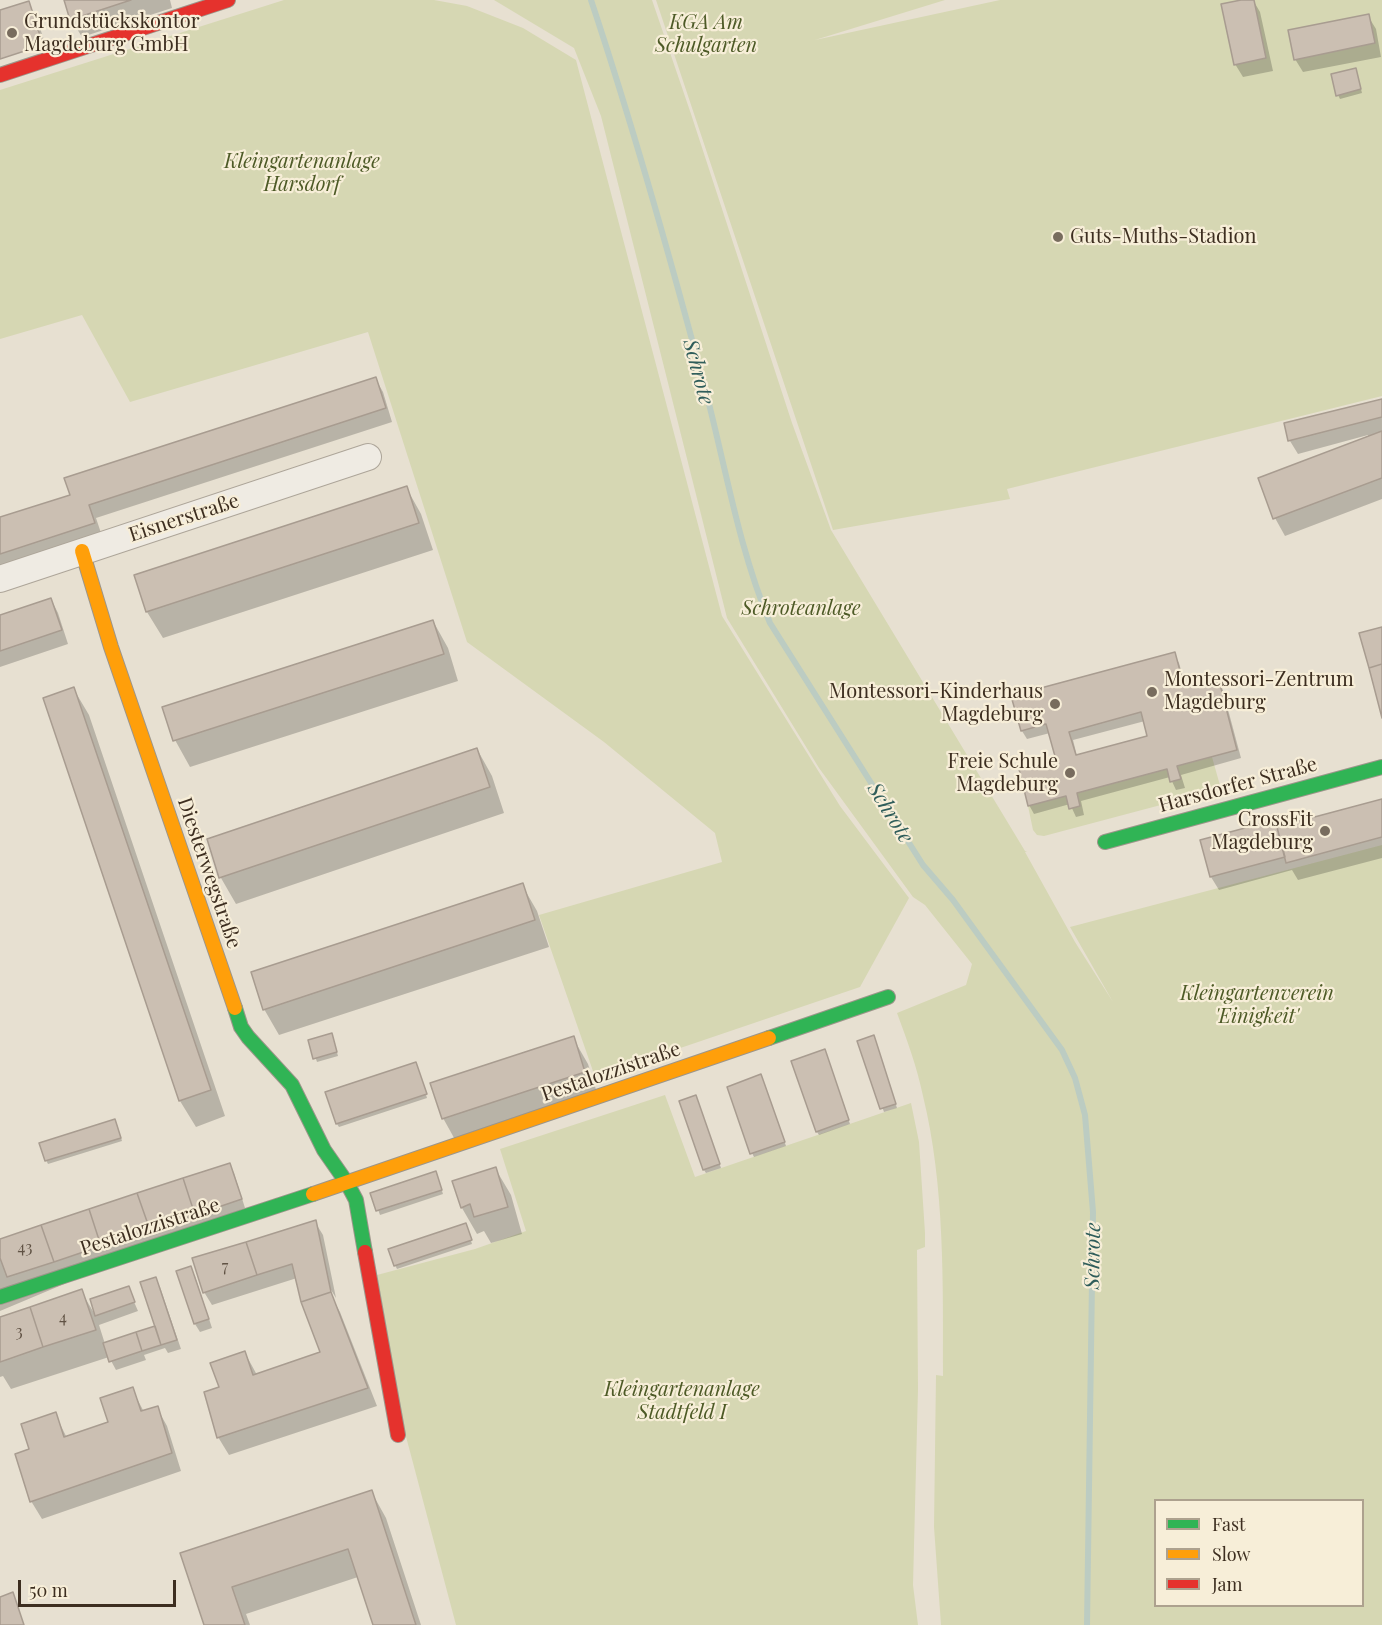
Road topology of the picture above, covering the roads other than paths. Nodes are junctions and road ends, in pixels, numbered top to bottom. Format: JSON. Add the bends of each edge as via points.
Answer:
{"nodes":[{"id":1,"x":228,"y":0,"type":"edge"},
{"id":2,"x":0,"y":75,"type":"edge"},
{"id":3,"x":368,"y":458,"type":"dead end"},
{"id":4,"x":82,"y":551,"type":"junction"},
{"id":5,"x":0,"y":579,"type":"edge"},
{"id":6,"x":1382,"y":767,"type":"edge"},
{"id":7,"x":1105,"y":842,"type":"dead end"},
{"id":8,"x":888,"y":997,"type":"dead end"},
{"id":9,"x":347,"y":1183,"type":"junction"},
{"id":10,"x":0,"y":1297,"type":"edge"},
{"id":11,"x":398,"y":1435,"type":"dead end"}],
"edges":[{"from":1,"to":2,"type":"street"},
{"from":3,"to":4,"type":"street","name":"Eisnerstraße"},
{"from":4,"to":5,"type":"street","name":"Eisnerstraße"},
{"from":4,"to":9,"type":"street","name":"Diesterwegstraße","via":[[241,1027],[292,1085],[324,1150]]},
{"from":6,"to":7,"type":"street","name":"Harsdorfer Straße"},
{"from":8,"to":9,"type":"street","name":"Pestalozzistraße"},
{"from":9,"to":10,"type":"street","name":"Pestalozzistraße"},
{"from":9,"to":11,"type":"street","via":[[358,1207]]}]}
